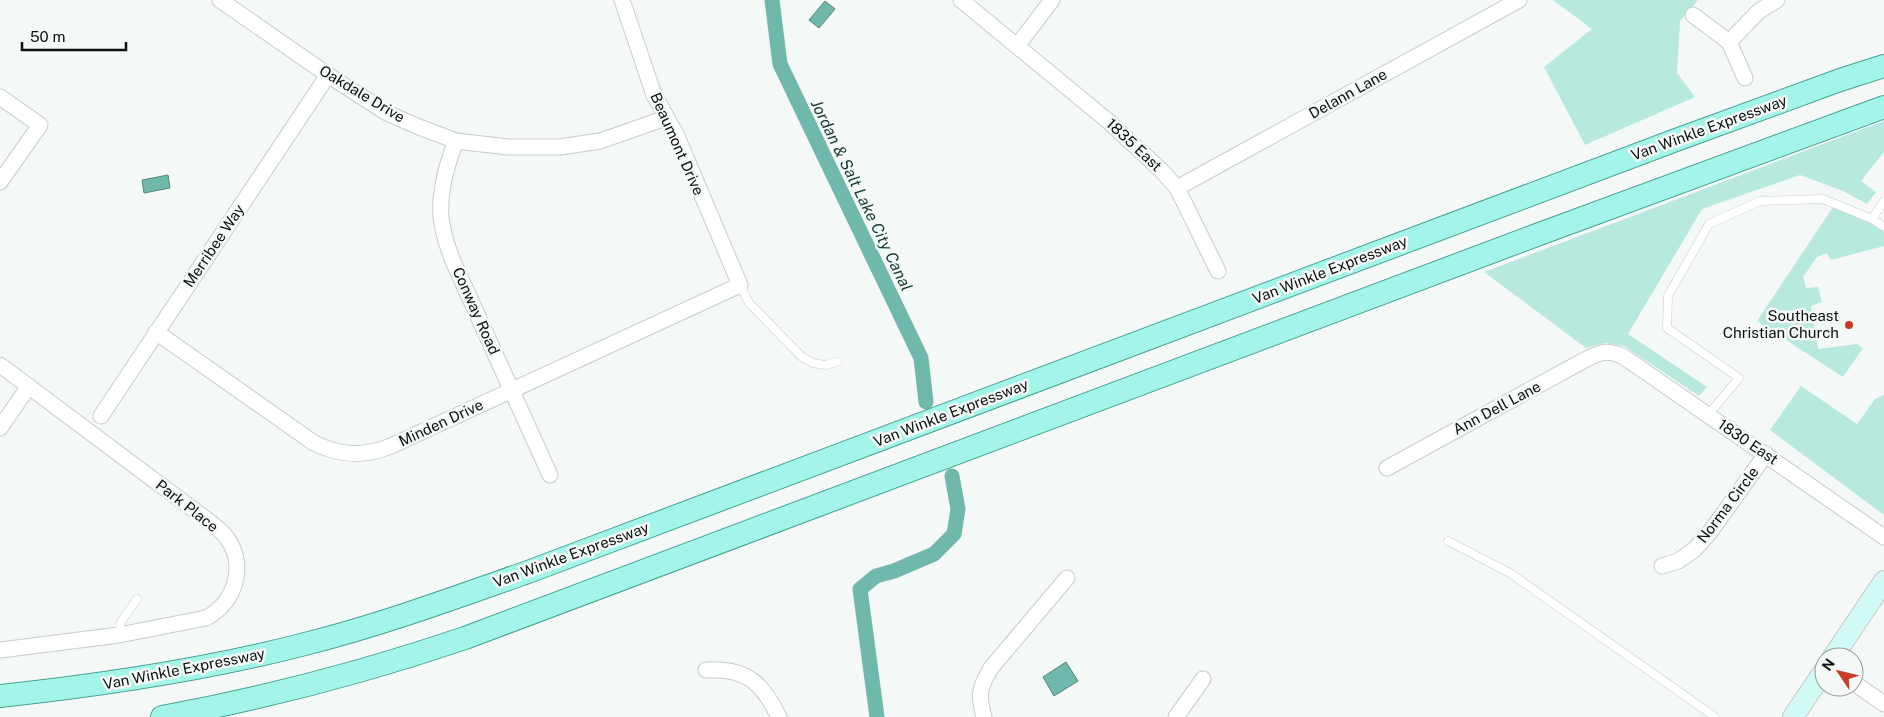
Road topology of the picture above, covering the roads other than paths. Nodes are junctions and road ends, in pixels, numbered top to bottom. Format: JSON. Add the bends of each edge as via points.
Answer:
{"nodes":[{"id":1,"x":220,"y":0,"type":"edge"},
{"id":2,"x":622,"y":0,"type":"edge"},
{"id":3,"x":961,"y":0,"type":"edge"},
{"id":4,"x":1052,"y":0,"type":"edge"},
{"id":5,"x":1518,"y":0,"type":"edge"},
{"id":6,"x":1778,"y":0,"type":"edge"},
{"id":7,"x":1693,"y":15,"type":"dead end"},
{"id":8,"x":1729,"y":42,"type":"junction"},
{"id":9,"x":1016,"y":46,"type":"junction"},
{"id":10,"x":1884,"y":66,"type":"edge"},
{"id":11,"x":328,"y":75,"type":"junction"},
{"id":12,"x":1745,"y":78,"type":"dead end"},
{"id":13,"x":0,"y":97,"type":"edge"},
{"id":14,"x":1884,"y":107,"type":"edge"},
{"id":15,"x":666,"y":118,"type":"junction"},
{"id":16,"x":456,"y":141,"type":"junction"},
{"id":17,"x":0,"y":182,"type":"edge"},
{"id":18,"x":1177,"y":188,"type":"junction"},
{"id":19,"x":1884,"y":201,"type":"edge"},
{"id":20,"x":1872,"y":219,"type":"junction"},
{"id":21,"x":1884,"y":227,"type":"edge"},
{"id":22,"x":1218,"y":271,"type":"dead end"},
{"id":23,"x":740,"y":285,"type":"junction"},
{"id":24,"x":156,"y":332,"type":"junction"},
{"id":25,"x":1609,"y":351,"type":"joint"},
{"id":26,"x":837,"y":362,"type":"dead end"},
{"id":27,"x":0,"y":365,"type":"edge"},
{"id":28,"x":30,"y":386,"type":"junction"},
{"id":29,"x":512,"y":390,"type":"junction"},
{"id":30,"x":1708,"y":415,"type":"junction"},
{"id":31,"x":101,"y":416,"type":"dead end"},
{"id":32,"x":0,"y":428,"type":"edge"},
{"id":33,"x":1766,"y":454,"type":"junction"},
{"id":34,"x":1387,"y":468,"type":"dead end"},
{"id":35,"x":550,"y":475,"type":"dead end"},
{"id":36,"x":1884,"y":537,"type":"edge"},
{"id":37,"x":1448,"y":541,"type":"dead end"},
{"id":38,"x":1662,"y":566,"type":"dead end"},
{"id":39,"x":1068,"y":578,"type":"dead end"},
{"id":40,"x":1884,"y":581,"type":"edge"},
{"id":41,"x":136,"y":599,"type":"dead end"},
{"id":42,"x":119,"y":635,"type":"junction"},
{"id":43,"x":1840,"y":647,"type":"edge"},
{"id":44,"x":0,"y":650,"type":"edge"},
{"id":45,"x":706,"y":670,"type":"dead end"},
{"id":46,"x":1202,"y":680,"type":"dead end"},
{"id":47,"x":1814,"y":686,"type":"edge"},
{"id":48,"x":1864,"y":690,"type":"edge"},
{"id":49,"x":0,"y":696,"type":"edge"},
{"id":50,"x":1884,"y":704,"type":"edge"},
{"id":51,"x":162,"y":717,"type":"edge"},
{"id":52,"x":779,"y":717,"type":"edge"},
{"id":53,"x":984,"y":717,"type":"edge"},
{"id":54,"x":1176,"y":717,"type":"edge"},
{"id":55,"x":1715,"y":717,"type":"edge"},
{"id":56,"x":1793,"y":717,"type":"edge"}],
"edges":[{"from":1,"to":11,"type":"street","name":"Oakdale Drive"},
{"from":2,"to":15,"type":"street","name":"Beaumont Drive","via":[[654,95]]},
{"from":3,"to":9,"type":"street","name":"1835 East"},
{"from":4,"to":9,"type":"street"},
{"from":5,"to":18,"type":"street","name":"Delann Lane"},
{"from":6,"to":8,"type":"street","via":[[1759,11]]},
{"from":7,"to":8,"type":"street"},
{"from":8,"to":12,"type":"street"},
{"from":9,"to":18,"type":"street","name":"1835 East","via":[[1128,138]]},
{"from":10,"to":49,"type":"main road","name":"Van Winkle Expressway","via":[[1676,140],[414,612],[305,644],[198,668],[95,686]]},
{"from":11,"to":16,"type":"street","name":"Oakdale Drive","via":[[387,112]]},
{"from":11,"to":24,"type":"street","name":"Merribee Way"},
{"from":13,"to":17,"type":"street","via":[[40,125]]},
{"from":14,"to":51,"type":"main road","via":[[465,638],[299,688]]},
{"from":15,"to":16,"type":"street","name":"Oakdale Drive","via":[[600,141],[560,147],[508,148]]},
{"from":15,"to":23,"type":"street","name":"Beaumont Drive","via":[[676,134]]},
{"from":16,"to":29,"type":"street","name":"Conway Road","via":[[446,166],[441,199],[442,228],[452,260]]},
{"from":18,"to":22,"type":"street","name":"1835 East"},
{"from":19,"to":20,"type":"lane"},
{"from":20,"to":21,"type":"lane"},
{"from":20,"to":30,"type":"lane","via":[[1824,199],[1760,201],[1709,224],[1668,296],[1668,328],[1739,378]]},
{"from":23,"to":26,"type":"lane","via":[[749,303],[802,357],[825,365]]},
{"from":23,"to":29,"type":"street","name":"Minden Drive"},
{"from":24,"to":29,"type":"street","name":"Minden Drive","via":[[314,443],[346,454],[380,450]]},
{"from":24,"to":31,"type":"street","name":"Merribee Way"},
{"from":25,"to":30,"type":"street","name":"1830 East","via":[[1624,357]]},
{"from":25,"to":34,"type":"street","name":"Ann Dell Lane","via":[[1596,354]]},
{"from":27,"to":28,"type":"street","name":"Park Place"},
{"from":28,"to":32,"type":"street"},
{"from":28,"to":42,"type":"street","name":"Park Place","via":[[205,518],[226,536],[234,550],[237,564],[234,587],[228,600],[213,615]]},
{"from":29,"to":35,"type":"street","name":"Conway Road"},
{"from":30,"to":33,"type":"street","name":"1830 East"},
{"from":33,"to":36,"type":"street","name":"1830 East"},
{"from":33,"to":38,"type":"street","name":"Norma Circle","via":[[1694,550],[1678,561]]},
{"from":37,"to":55,"type":"lane","via":[[1510,573]]},
{"from":39,"to":53,"type":"street","via":[[985,679],[980,691]]},
{"from":40,"to":43,"type":"street"},
{"from":41,"to":42,"type":"lane","via":[[121,622]]},
{"from":42,"to":44,"type":"street","name":"Park Place"},
{"from":45,"to":52,"type":"street","via":[[724,669],[741,673],[772,701]]},
{"from":46,"to":54,"type":"street"},
{"from":47,"to":56,"type":"street"},
{"from":48,"to":50,"type":"street"}]}
